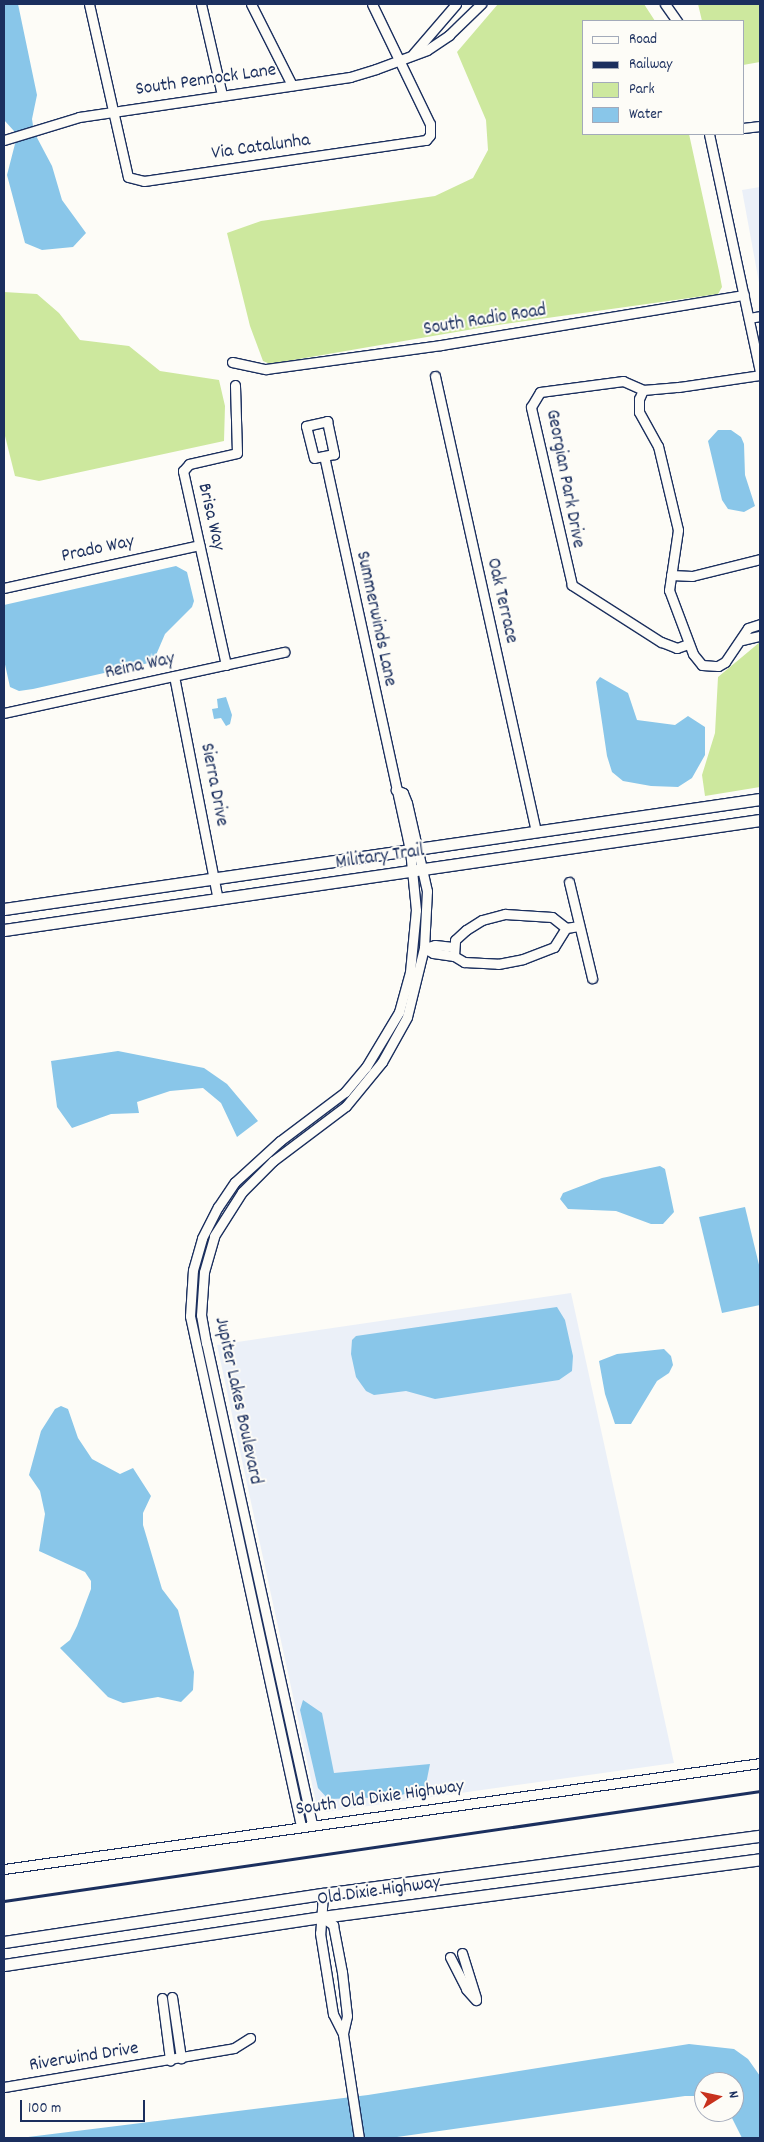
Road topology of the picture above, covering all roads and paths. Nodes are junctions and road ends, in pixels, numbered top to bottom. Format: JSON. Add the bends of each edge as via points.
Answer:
{"nodes":[{"id":1,"x":89,"y":4,"type":"edge"},
{"id":2,"x":201,"y":4,"type":"edge"},
{"id":3,"x":251,"y":4,"type":"edge"},
{"id":4,"x":372,"y":4,"type":"edge"},
{"id":5,"x":456,"y":4,"type":"edge"},
{"id":6,"x":481,"y":4,"type":"edge"},
{"id":7,"x":665,"y":4,"type":"edge"},
{"id":8,"x":672,"y":4,"type":"edge"},
{"id":9,"x":676,"y":20,"type":"edge"},
{"id":10,"x":677,"y":20,"type":"edge"},
{"id":11,"x":414,"y":54,"type":"junction"},
{"id":12,"x":400,"y":60,"type":"junction"},
{"id":13,"x":292,"y":85,"type":"junction"},
{"id":14,"x":222,"y":95,"type":"junction"},
{"id":15,"x":113,"y":111,"type":"junction"},
{"id":16,"x":760,"y":126,"type":"edge"},
{"id":17,"x":744,"y":128,"type":"edge"},
{"id":18,"x":709,"y":135,"type":"edge"},
{"id":19,"x":4,"y":140,"type":"edge"},
{"id":20,"x":744,"y":295,"type":"junction"},
{"id":21,"x":760,"y":316,"type":"edge"},
{"id":22,"x":749,"y":318,"type":"junction"},
{"id":23,"x":232,"y":362,"type":"dead end"},
{"id":24,"x":760,"y":371,"type":"edge"},
{"id":25,"x":760,"y":375,"type":"edge"},
{"id":26,"x":435,"y":376,"type":"dead end"},
{"id":27,"x":235,"y":385,"type":"dead end"},
{"id":28,"x":643,"y":390,"type":"junction"},
{"id":29,"x":324,"y":456,"type":"dead end"},
{"id":30,"x":199,"y":545,"type":"junction"},
{"id":31,"x":760,"y":559,"type":"edge"},
{"id":32,"x":671,"y":575,"type":"junction"},
{"id":33,"x":4,"y":588,"type":"edge"},
{"id":34,"x":760,"y":624,"type":"edge"},
{"id":35,"x":760,"y":636,"type":"edge"},
{"id":36,"x":742,"y":640,"type":"junction"},
{"id":37,"x":688,"y":644,"type":"junction"},
{"id":38,"x":284,"y":652,"type":"dead end"},
{"id":39,"x":226,"y":665,"type":"junction"},
{"id":40,"x":174,"y":676,"type":"junction"},
{"id":41,"x":4,"y":713,"type":"edge"},
{"id":42,"x":760,"y":799,"type":"edge"},
{"id":43,"x":760,"y":820,"type":"edge"},
{"id":44,"x":536,"y":832,"type":"junction"},
{"id":45,"x":414,"y":850,"type":"junction"},
{"id":46,"x":417,"y":870,"type":"junction"},
{"id":47,"x":214,"y":878,"type":"junction"},
{"id":48,"x":569,"y":882,"type":"dead end"},
{"id":49,"x":218,"y":900,"type":"junction"},
{"id":50,"x":4,"y":909,"type":"edge"},
{"id":51,"x":579,"y":926,"type":"junction"},
{"id":52,"x":566,"y":928,"type":"junction"},
{"id":53,"x":4,"y":930,"type":"edge"},
{"id":54,"x":424,"y":948,"type":"junction"},
{"id":55,"x":454,"y":951,"type":"junction"},
{"id":56,"x":592,"y":978,"type":"dead end"},
{"id":57,"x":760,"y":1763,"type":"edge"},
{"id":58,"x":312,"y":1824,"type":"junction"},
{"id":59,"x":301,"y":1826,"type":"junction"},
{"id":60,"x":760,"y":1836,"type":"edge"},
{"id":61,"x":760,"y":1859,"type":"edge"},
{"id":62,"x":4,"y":1869,"type":"edge"},
{"id":63,"x":323,"y":1894,"type":"junction"},
{"id":64,"x":322,"y":1917,"type":"junction"},
{"id":65,"x":4,"y":1942,"type":"edge"},
{"id":66,"x":462,"y":1953,"type":"dead end"},
{"id":67,"x":450,"y":1957,"type":"dead end"},
{"id":68,"x":4,"y":1965,"type":"edge"},
{"id":69,"x":172,"y":1997,"type":"dead end"},
{"id":70,"x":162,"y":1998,"type":"dead end"},
{"id":71,"x":343,"y":2034,"type":"junction"},
{"id":72,"x":250,"y":2038,"type":"dead end"},
{"id":73,"x":181,"y":2058,"type":"junction"},
{"id":74,"x":170,"y":2060,"type":"junction"},
{"id":75,"x":4,"y":2087,"type":"edge"},
{"id":76,"x":359,"y":2138,"type":"edge"}],
"edges":[{"from":1,"to":15,"type":"street","name":"Via Catalunha"},
{"from":2,"to":14,"type":"street"},
{"from":3,"to":13,"type":"street"},
{"from":4,"to":12,"type":"street","name":"Via Catalunha"},
{"from":5,"to":11,"type":"street","name":"South Pennock Lane"},
{"from":6,"to":11,"type":"street","name":"South Pennock Lane","via":[[449,35],[427,50]]},
{"from":7,"to":9,"type":"street"},
{"from":8,"to":10,"type":"street"},
{"from":11,"to":12,"type":"street","name":"South Pennock Lane"},
{"from":12,"to":13,"type":"street","name":"South Pennock Lane","via":[[350,76]]},
{"from":12,"to":15,"type":"street","name":"Via Catalunha","via":[[430,124],[430,135],[415,143],[134,181],[128,177]]},
{"from":13,"to":14,"type":"street","name":"South Pennock Lane"},
{"from":14,"to":15,"type":"street","name":"South Pennock Lane"},
{"from":15,"to":19,"type":"street","name":"South Pennock Lane","via":[[46,126]]},
{"from":16,"to":17,"type":"street"},
{"from":18,"to":20,"type":"street"},
{"from":20,"to":22,"type":"street"},
{"from":20,"to":23,"type":"street","name":"South Radio Road","via":[[441,345],[266,369]]},
{"from":21,"to":22,"type":"street"},
{"from":22,"to":24,"type":"street"},
{"from":25,"to":28,"type":"street","name":"Georgian Park Drive"},
{"from":26,"to":44,"type":"street","name":"Oak Terrace"},
{"from":27,"to":30,"type":"street","name":"Brisa Way","via":[[237,453],[189,464],[183,471]]},
{"from":28,"to":32,"type":"street","via":[[639,412],[658,446],[678,530]]},
{"from":28,"to":37,"type":"street","name":"Georgian Park Drive","via":[[623,381],[540,392],[531,407],[572,585],[661,642],[677,648]]},
{"from":29,"to":45,"type":"street","name":"Summerwinds Lane","via":[[396,790]]},
{"from":30,"to":33,"type":"street","name":"Prado Way"},
{"from":30,"to":39,"type":"street","name":"Brisa Way"},
{"from":31,"to":32,"type":"street","via":[[692,576]]},
{"from":32,"to":37,"type":"street","via":[[669,590]]},
{"from":34,"to":36,"type":"street","via":[[748,628]]},
{"from":35,"to":36,"type":"street"},
{"from":36,"to":37,"type":"street","via":[[725,662],[710,667],[696,661]]},
{"from":38,"to":39,"type":"street","name":"Reina Way"},
{"from":39,"to":40,"type":"street","name":"Reina Way"},
{"from":40,"to":41,"type":"street","name":"Reina Way"},
{"from":40,"to":47,"type":"street","name":"Sierra Drive"},
{"from":42,"to":44,"type":"main road","name":"Military Trail"},
{"from":43,"to":46,"type":"main road","name":"Military Trail"},
{"from":44,"to":45,"type":"main road","name":"Military Trail"},
{"from":45,"to":46,"type":"street","name":"Jupiter Lakes Boulevard"},
{"from":45,"to":47,"type":"main road","name":"Military Trail"},
{"from":46,"to":49,"type":"main road","name":"Military Trail"},
{"from":46,"to":54,"type":"street","name":"Jupiter Lakes Boulevard","via":[[427,891]]},
{"from":46,"to":59,"type":"street","name":"Jupiter Lakes Boulevard","via":[[410,972],[399,1012],[366,1067],[345,1092],[280,1140],[235,1182],[202,1238],[193,1270],[190,1316],[198,1358]]},
{"from":47,"to":49,"type":"street","name":"Sierra Drive"},
{"from":47,"to":50,"type":"main road","name":"Military Trail"},
{"from":48,"to":51,"type":"street"},
{"from":49,"to":53,"type":"main road","name":"Military Trail"},
{"from":51,"to":52,"type":"street"},
{"from":51,"to":56,"type":"street"},
{"from":52,"to":55,"type":"street","via":[[554,947],[523,960],[498,964],[464,962]]},
{"from":52,"to":55,"type":"street","via":[[552,917],[505,914],[482,920],[466,930],[455,940]]},
{"from":54,"to":55,"type":"street","via":[[435,945]]},
{"from":54,"to":58,"type":"street","name":"Jupiter Lakes Boulevard","via":[[407,1017],[382,1062],[346,1106],[256,1176],[214,1236],[204,1272],[201,1315],[206,1344]]},
{"from":57,"to":58,"type":"street","name":"South Old Dixie Highway"},
{"from":58,"to":59,"type":"street","name":"South Old Dixie Highway"},
{"from":59,"to":62,"type":"street","name":"South Old Dixie Highway"},
{"from":60,"to":63,"type":"main road","name":"Old Dixie Highway"},
{"from":61,"to":64,"type":"main road","name":"Old Dixie Highway"},
{"from":63,"to":64,"type":"street"},
{"from":63,"to":65,"type":"main road","name":"Old Dixie Highway"},
{"from":64,"to":68,"type":"main road","name":"Old Dixie Highway"},
{"from":64,"to":71,"type":"street","via":[[320,1933],[333,2014]]},
{"from":64,"to":71,"type":"street","via":[[333,1925],[342,1972],[347,2016]]},
{"from":66,"to":67,"type":"street","via":[[476,2000],[466,1989]]},
{"from":69,"to":73,"type":"street"},
{"from":70,"to":74,"type":"street"},
{"from":71,"to":76,"type":"street"},
{"from":72,"to":73,"type":"street","name":"Riverwind Drive","via":[[234,2048]]},
{"from":73,"to":74,"type":"street","name":"Riverwind Drive"},
{"from":74,"to":75,"type":"street","name":"Riverwind Drive"}]}
